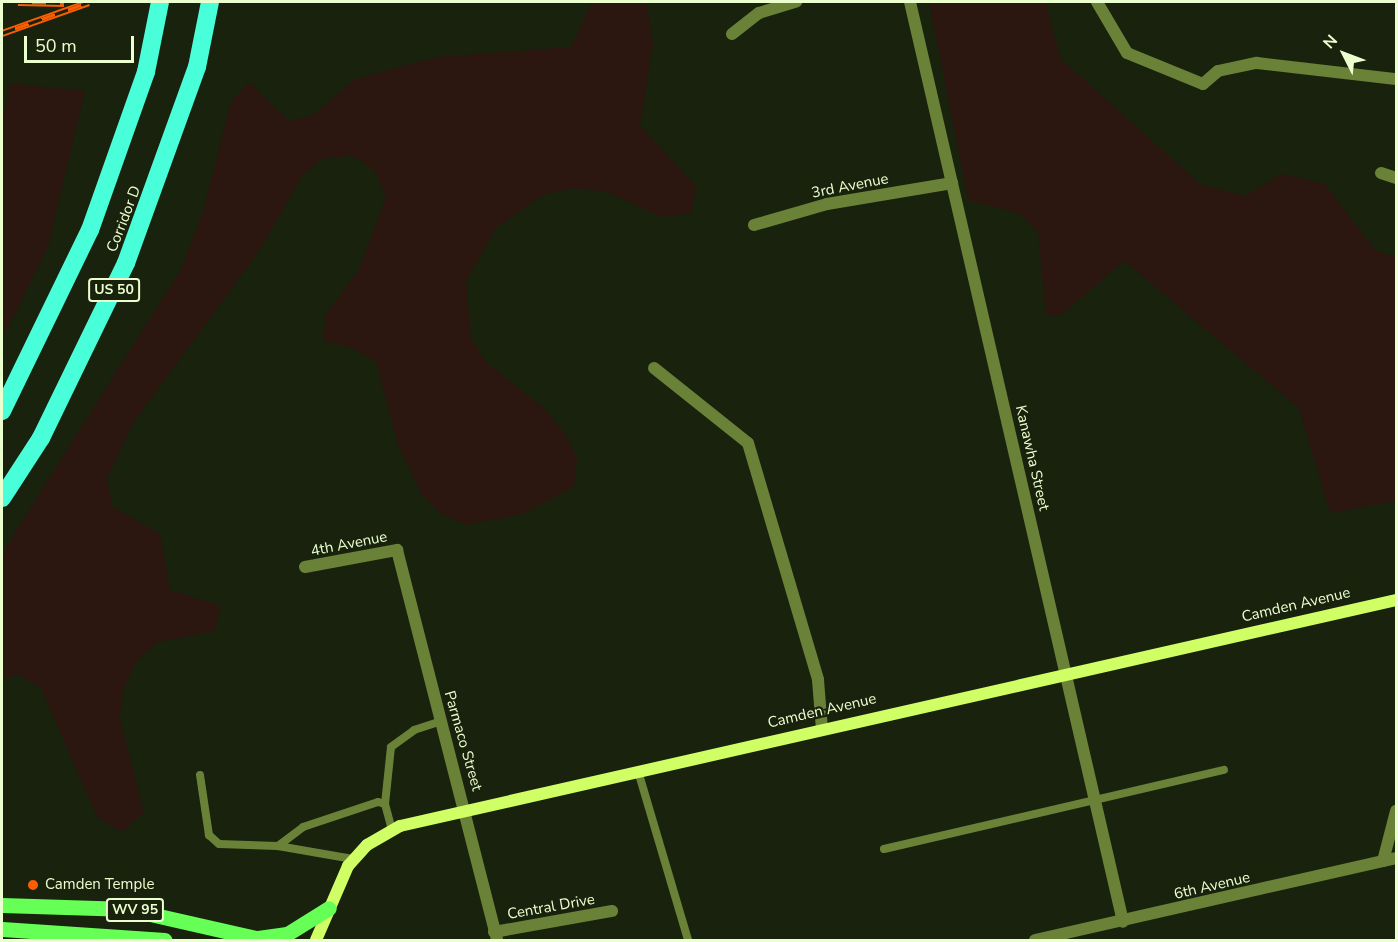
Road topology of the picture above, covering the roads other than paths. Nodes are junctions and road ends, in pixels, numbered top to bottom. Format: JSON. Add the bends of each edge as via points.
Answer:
{"nodes":[{"id":1,"x":160,"y":2,"type":"edge"},
{"id":2,"x":210,"y":2,"type":"edge"},
{"id":3,"x":796,"y":2,"type":"edge"},
{"id":4,"x":910,"y":2,"type":"edge"},
{"id":5,"x":1097,"y":2,"type":"edge"},
{"id":6,"x":732,"y":34,"type":"dead end"},
{"id":7,"x":1396,"y":79,"type":"edge"},
{"id":8,"x":1381,"y":173,"type":"dead end"},
{"id":9,"x":1396,"y":178,"type":"edge"},
{"id":10,"x":952,"y":183,"type":"junction"},
{"id":11,"x":754,"y":225,"type":"dead end"},
{"id":12,"x":654,"y":368,"type":"dead end"},
{"id":13,"x":2,"y":411,"type":"edge"},
{"id":14,"x":2,"y":498,"type":"edge"},
{"id":15,"x":397,"y":550,"type":"joint"},
{"id":16,"x":305,"y":567,"type":"dead end"},
{"id":17,"x":1396,"y":600,"type":"edge"},
{"id":18,"x":1068,"y":674,"type":"junction"},
{"id":19,"x":442,"y":721,"type":"junction"},
{"id":20,"x":822,"y":730,"type":"junction"},
{"id":21,"x":1224,"y":770,"type":"dead end"},
{"id":22,"x":638,"y":771,"type":"junction"},
{"id":23,"x":200,"y":775,"type":"dead end"},
{"id":24,"x":1097,"y":796,"type":"junction"},
{"id":25,"x":385,"y":804,"type":"junction"},
{"id":26,"x":466,"y":810,"type":"junction"},
{"id":27,"x":1396,"y":811,"type":"edge"},
{"id":28,"x":392,"y":830,"type":"junction"},
{"id":29,"x":278,"y":846,"type":"junction"},
{"id":30,"x":884,"y":849,"type":"dead end"},
{"id":31,"x":1396,"y":858,"type":"edge"},
{"id":32,"x":353,"y":859,"type":"junction"},
{"id":33,"x":1383,"y":861,"type":"junction"},
{"id":34,"x":2,"y":905,"type":"edge"},
{"id":35,"x":328,"y":908,"type":"junction"},
{"id":36,"x":612,"y":911,"type":"dead end"},
{"id":37,"x":1123,"y":922,"type":"junction"},
{"id":38,"x":2,"y":928,"type":"edge"},
{"id":39,"x":496,"y":936,"type":"edge"},
{"id":40,"x":261,"y":939,"type":"edge"},
{"id":41,"x":165,"y":940,"type":"edge"},
{"id":42,"x":316,"y":940,"type":"edge"},
{"id":43,"x":688,"y":940,"type":"edge"},
{"id":44,"x":1035,"y":940,"type":"edge"}],
"edges":[{"from":1,"to":13,"type":"highway","name":"Corridor D","number":"US 50","via":[[146,72],[90,230]]},
{"from":2,"to":14,"type":"highway","name":"Corridor D","number":"US 50","via":[[196,67],[126,263],[41,438]]},
{"from":3,"to":6,"type":"street","via":[[759,13]]},
{"from":4,"to":10,"type":"street","name":"Kanawha Street"},
{"from":5,"to":7,"type":"street","via":[[1128,53],[1203,84],[1218,72],[1257,63]]},
{"from":8,"to":9,"type":"street"},
{"from":10,"to":11,"type":"street","name":"3rd Avenue","via":[[827,204]]},
{"from":10,"to":18,"type":"street","name":"Kanawha Street"},
{"from":12,"to":20,"type":"street","via":[[748,443],[818,680]]},
{"from":15,"to":16,"type":"street","name":"4th Avenue"},
{"from":15,"to":19,"type":"street","name":"Parmaco Street"},
{"from":17,"to":18,"type":"street","name":"Camden Avenue"},
{"from":18,"to":20,"type":"street","name":"Camden Avenue"},
{"from":18,"to":24,"type":"street","name":"Kanawha Street"},
{"from":19,"to":25,"type":"lane","via":[[414,730],[391,747]]},
{"from":19,"to":26,"type":"street","name":"Parmaco Street"},
{"from":20,"to":22,"type":"street","name":"Camden Avenue"},
{"from":21,"to":24,"type":"lane"},
{"from":22,"to":26,"type":"street","name":"Camden Avenue"},
{"from":22,"to":43,"type":"lane"},
{"from":23,"to":29,"type":"lane","via":[[209,835],[230,849]]},
{"from":24,"to":30,"type":"lane"},
{"from":24,"to":37,"type":"street","name":"Kanawha Street"},
{"from":25,"to":28,"type":"lane"},
{"from":25,"to":29,"type":"lane","via":[[303,827]]},
{"from":26,"to":28,"type":"street","name":"Camden Avenue"},
{"from":26,"to":39,"type":"street","name":"Parmaco Street"},
{"from":27,"to":33,"type":"street"},
{"from":28,"to":32,"type":"street","name":"Camden Avenue"},
{"from":29,"to":32,"type":"lane"},
{"from":31,"to":33,"type":"street","name":"6th Avenue"},
{"from":32,"to":35,"type":"street","name":"Camden Avenue"},
{"from":33,"to":37,"type":"street","name":"6th Avenue"},
{"from":34,"to":40,"type":"main road","number":"WV 95","via":[[128,909]]},
{"from":35,"to":40,"type":"main road","via":[[287,934]]},
{"from":35,"to":42,"type":"street","name":"Camden Avenue"},
{"from":36,"to":39,"type":"street","name":"Central Drive"},
{"from":37,"to":44,"type":"street","name":"6th Avenue"},
{"from":38,"to":41,"type":"main road","number":"WV 95"}]}
